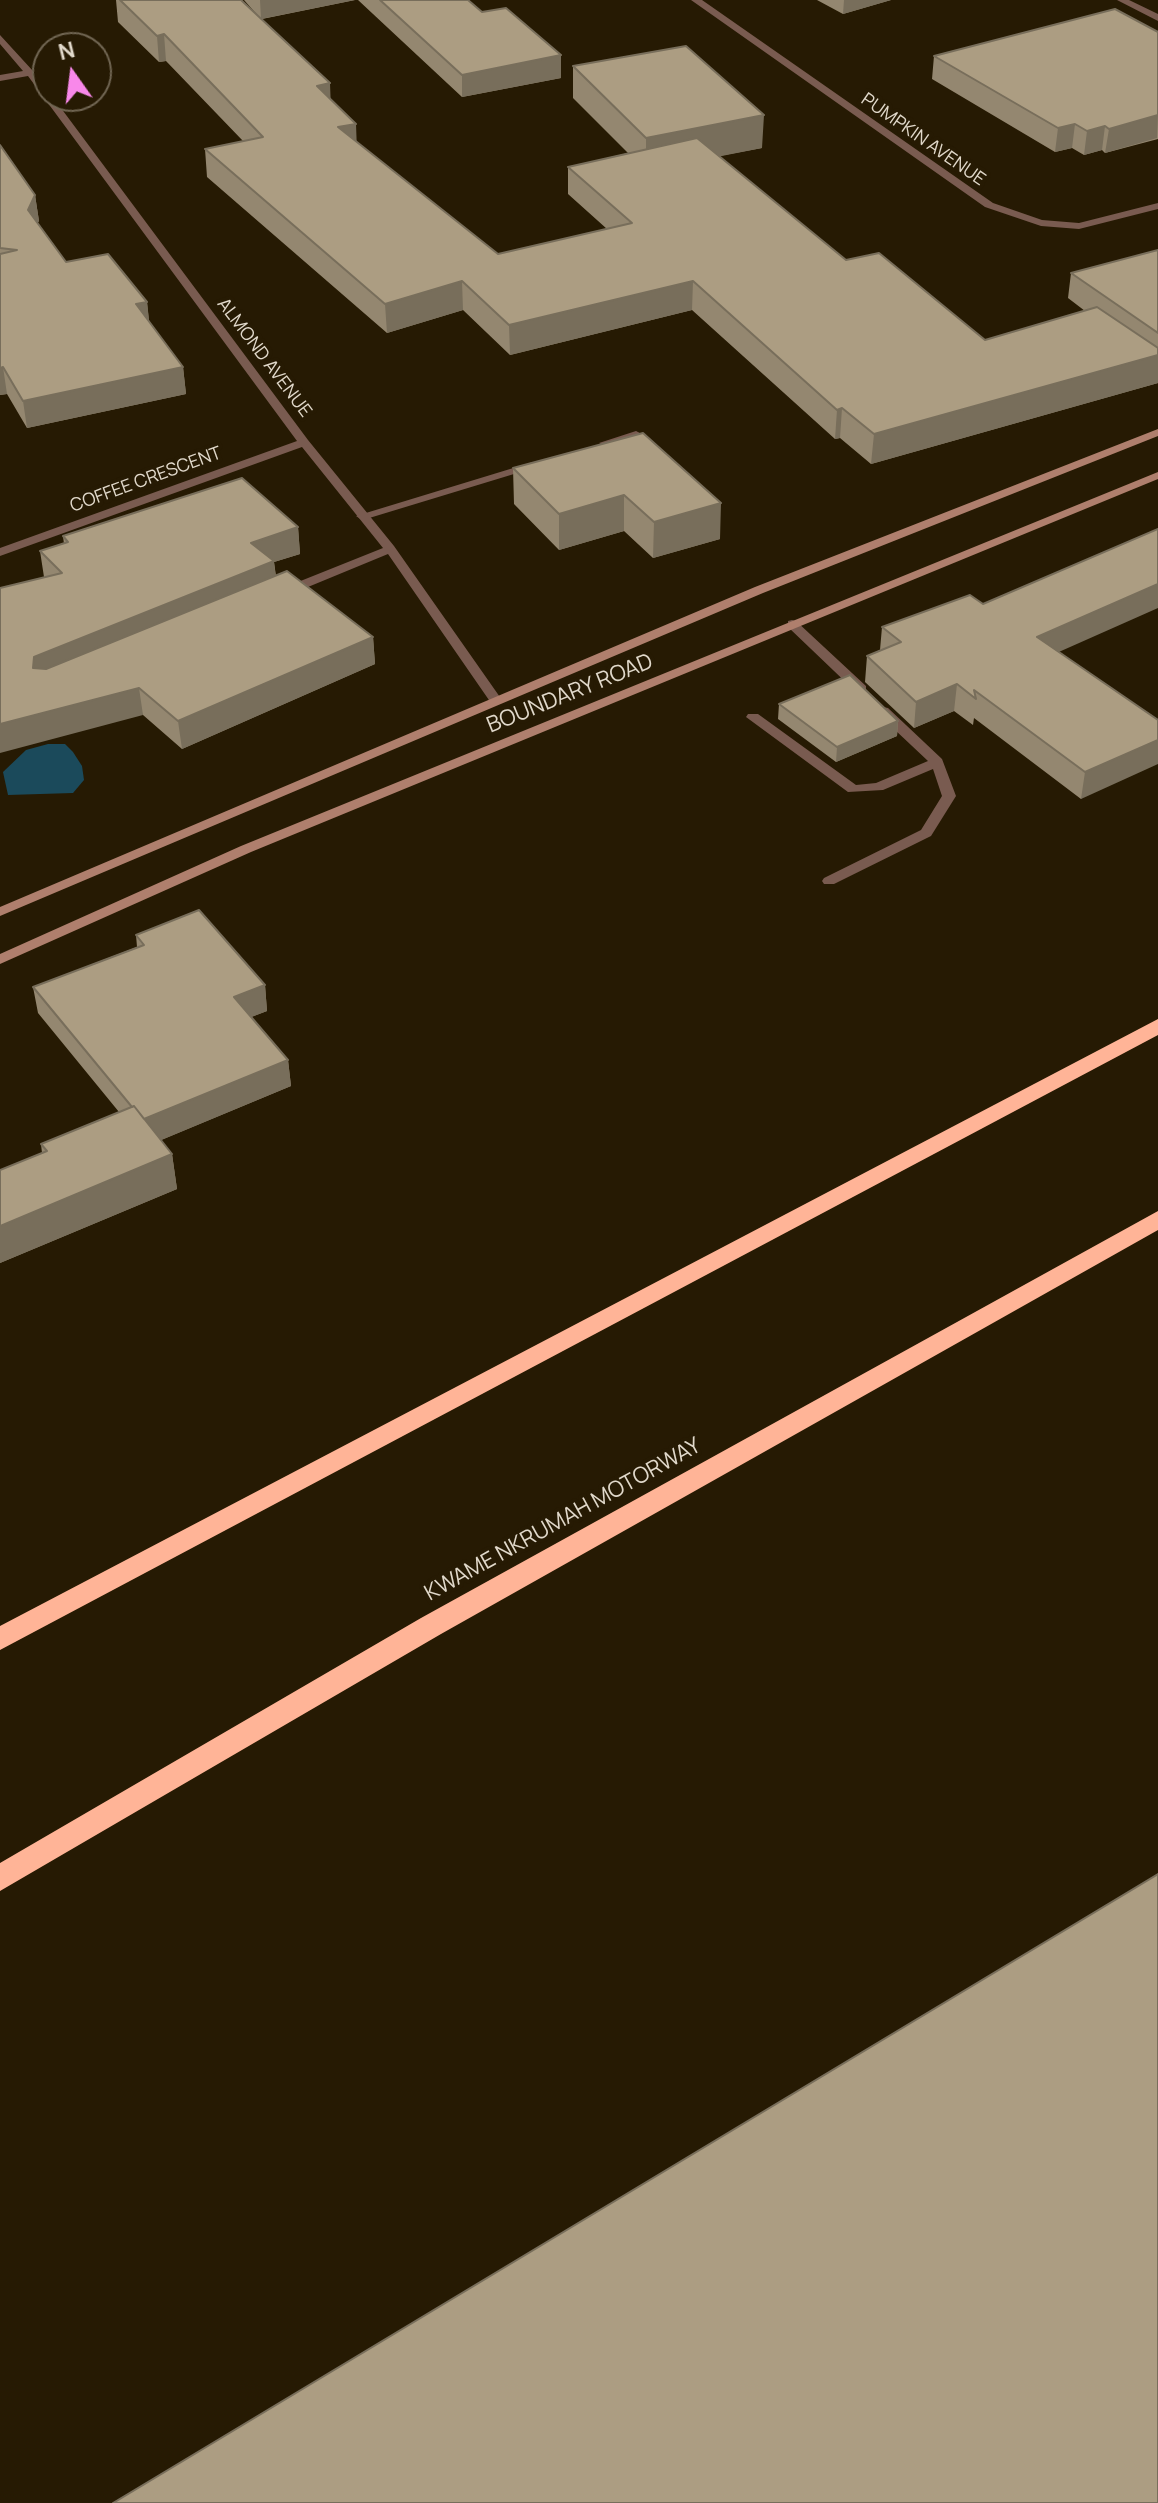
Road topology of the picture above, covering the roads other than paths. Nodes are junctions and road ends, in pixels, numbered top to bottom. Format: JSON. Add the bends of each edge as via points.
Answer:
{"nodes":[{"id":1,"x":696,"y":0,"type":"edge"},
{"id":2,"x":1122,"y":0,"type":"edge"},
{"id":3,"x":1158,"y":18,"type":"edge"},
{"id":4,"x":0,"y":38,"type":"edge"},
{"id":5,"x":30,"y":73,"type":"junction"},
{"id":6,"x":0,"y":78,"type":"edge"},
{"id":7,"x":1158,"y":206,"type":"edge"},
{"id":8,"x":1158,"y":432,"type":"edge"},
{"id":9,"x":636,"y":434,"type":"edge"},
{"id":10,"x":304,"y":442,"type":"junction"},
{"id":11,"x":590,"y":448,"type":"edge"},
{"id":12,"x":545,"y":461,"type":"edge"},
{"id":13,"x":1158,"y":475,"type":"edge"},
{"id":14,"x":362,"y":516,"type":"junction"},
{"id":15,"x":390,"y":549,"type":"junction"},
{"id":16,"x":0,"y":552,"type":"edge"},
{"id":17,"x":275,"y":596,"type":"edge"},
{"id":18,"x":792,"y":624,"type":"junction"},
{"id":19,"x":496,"y":700,"type":"junction"},
{"id":20,"x":753,"y":717,"type":"dead end"},
{"id":21,"x":937,"y":762,"type":"junction"},
{"id":22,"x":829,"y":881,"type":"dead end"},
{"id":23,"x":0,"y":912,"type":"edge"},
{"id":24,"x":0,"y":959,"type":"edge"},
{"id":25,"x":1158,"y":1026,"type":"edge"},
{"id":26,"x":1158,"y":1219,"type":"edge"},
{"id":27,"x":0,"y":1639,"type":"edge"},
{"id":28,"x":0,"y":1878,"type":"edge"}],
"edges":[{"from":1,"to":7,"type":"street","name":"PUMPKIN AVENUE","via":[[989,205],[1031,221],[1079,226]]},
{"from":2,"to":3,"type":"street"},
{"from":4,"to":5,"type":"street","name":"ALMOND AVENUE"},
{"from":5,"to":6,"type":"street"},
{"from":5,"to":10,"type":"street","name":"ALMOND AVENUE"},
{"from":8,"to":19,"type":"main road","name":"BOUNDARY ROAD"},
{"from":9,"to":11,"type":"street"},
{"from":10,"to":14,"type":"street","name":"ALMOND AVENUE"},
{"from":10,"to":16,"type":"street","name":"COFFEE CRESCENT"},
{"from":12,"to":14,"type":"street"},
{"from":13,"to":18,"type":"main road","name":"BOUNDARY ROAD"},
{"from":14,"to":15,"type":"street","name":"ALMOND AVENUE"},
{"from":15,"to":17,"type":"street"},
{"from":15,"to":19,"type":"street","name":"ALMOND AVENUE"},
{"from":18,"to":21,"type":"street"},
{"from":18,"to":24,"type":"main road","name":"BOUNDARY ROAD","via":[[246,849]]},
{"from":19,"to":23,"type":"main road","name":"BOUNDARY ROAD"},
{"from":20,"to":21,"type":"street","via":[[853,789],[878,787]]},
{"from":21,"to":22,"type":"street","via":[[949,796],[926,833]]},
{"from":25,"to":27,"type":"highway"},
{"from":26,"to":28,"type":"highway","name":"KWAME NKRUMAH MOTORWAY","via":[[431,1626]]}]}
